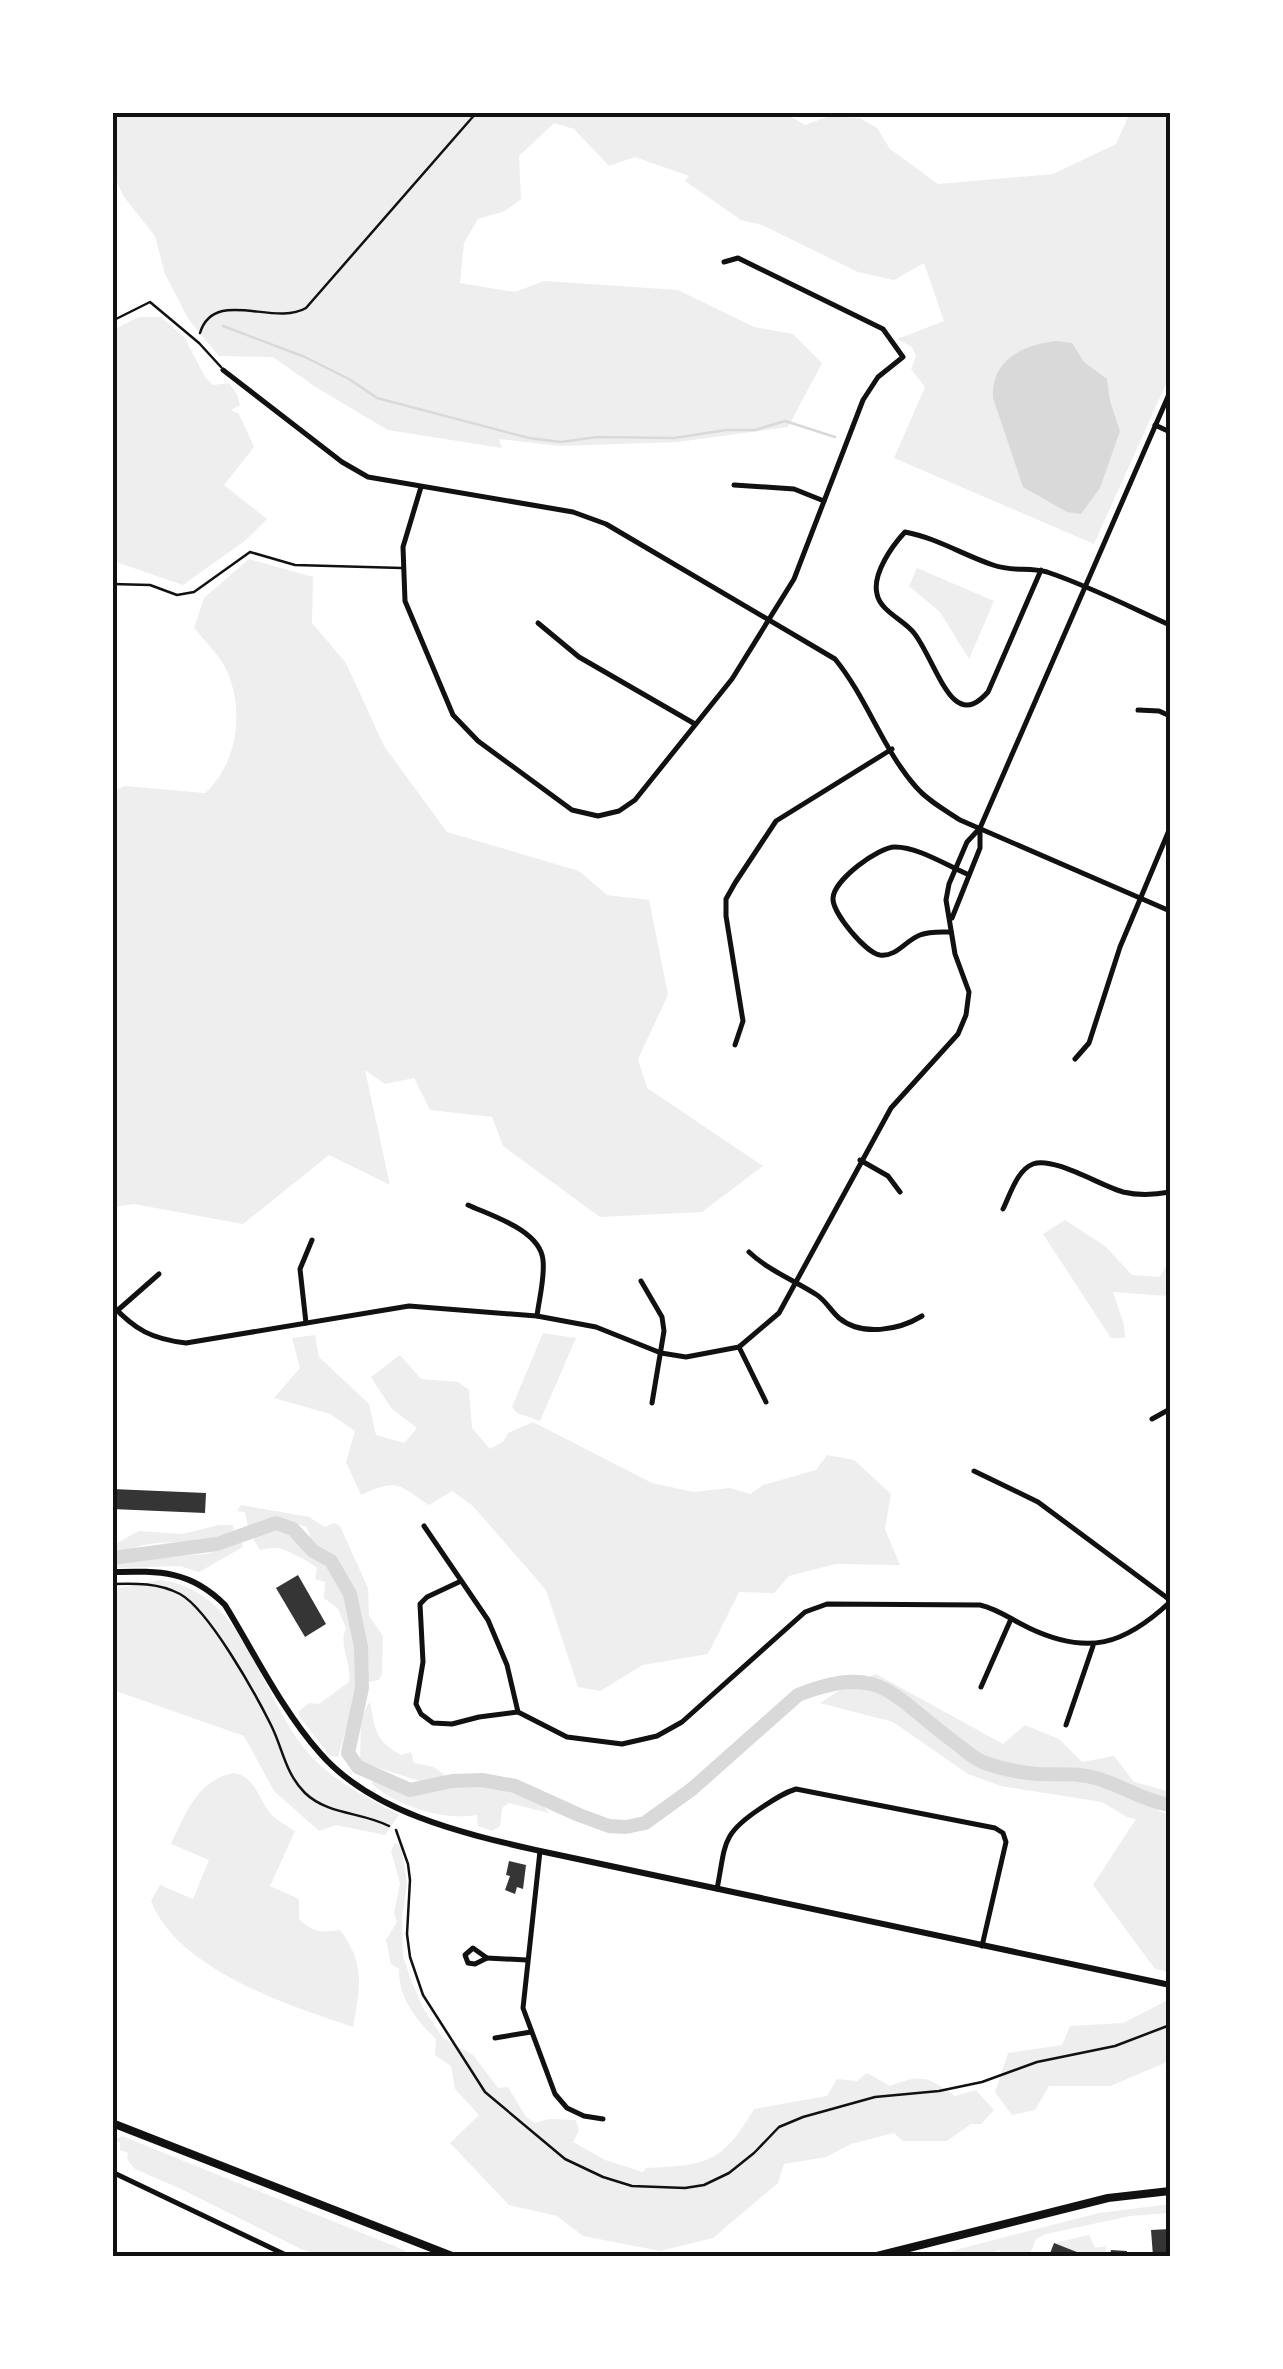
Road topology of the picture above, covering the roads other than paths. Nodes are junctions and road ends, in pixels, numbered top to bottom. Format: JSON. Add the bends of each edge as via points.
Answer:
{"nodes":[{"id":1,"x":724,"y":262,"type":"dead end"},
{"id":2,"x":112,"y":321,"type":"edge"},
{"id":3,"x":223,"y":370,"type":"joint"},
{"id":4,"x":1170,"y":392,"type":"edge"},
{"id":5,"x":1155,"y":425,"type":"junction"},
{"id":6,"x":1170,"y":432,"type":"edge"},
{"id":7,"x":734,"y":485,"type":"dead end"},
{"id":8,"x":420,"y":486,"type":"junction"},
{"id":9,"x":824,"y":501,"type":"junction"},
{"id":10,"x":402,"y":568,"type":"junction"},
{"id":11,"x":1041,"y":570,"type":"junction"},
{"id":12,"x":112,"y":584,"type":"edge"},
{"id":13,"x":1084,"y":587,"type":"junction"},
{"id":14,"x":769,"y":618,"type":"junction"},
{"id":15,"x":538,"y":623,"type":"dead end"},
{"id":16,"x":1170,"y":625,"type":"edge"},
{"id":17,"x":1138,"y":710,"type":"dead end"},
{"id":18,"x":1170,"y":716,"type":"edge"},
{"id":19,"x":695,"y":724,"type":"junction"},
{"id":20,"x":892,"y":750,"type":"junction"},
{"id":21,"x":980,"y":828,"type":"junction"},
{"id":22,"x":1170,"y":828,"type":"edge"},
{"id":23,"x":955,"y":870,"type":"junction"},
{"id":24,"x":968,"y":875,"type":"junction"},
{"id":25,"x":1141,"y":898,"type":"junction"},
{"id":26,"x":1170,"y":911,"type":"edge"},
{"id":27,"x":952,"y":918,"type":"junction"},
{"id":28,"x":951,"y":932,"type":"junction"},
{"id":29,"x":735,"y":1046,"type":"dead end"},
{"id":30,"x":1075,"y":1059,"type":"dead end"},
{"id":31,"x":860,"y":1160,"type":"junction"},
{"id":32,"x":900,"y":1192,"type":"dead end"},
{"id":33,"x":1170,"y":1192,"type":"edge"},
{"id":34,"x":468,"y":1205,"type":"dead end"},
{"id":35,"x":1003,"y":1209,"type":"dead end"},
{"id":36,"x":312,"y":1240,"type":"dead end"},
{"id":37,"x":749,"y":1252,"type":"dead end"},
{"id":38,"x":159,"y":1274,"type":"dead end"},
{"id":39,"x":641,"y":1281,"type":"dead end"},
{"id":40,"x":796,"y":1284,"type":"junction"},
{"id":41,"x":115,"y":1308,"type":"edge"},
{"id":42,"x":537,"y":1316,"type":"junction"},
{"id":43,"x":922,"y":1316,"type":"dead end"},
{"id":44,"x":306,"y":1323,"type":"junction"},
{"id":45,"x":739,"y":1347,"type":"junction"},
{"id":46,"x":660,"y":1353,"type":"junction"},
{"id":47,"x":766,"y":1402,"type":"dead end"},
{"id":48,"x":652,"y":1403,"type":"dead end"},
{"id":49,"x":1170,"y":1409,"type":"edge"},
{"id":50,"x":1152,"y":1420,"type":"dead end"},
{"id":51,"x":974,"y":1471,"type":"dead end"},
{"id":52,"x":424,"y":1526,"type":"dead end"},
{"id":53,"x":112,"y":1572,"type":"edge"},
{"id":54,"x":459,"y":1582,"type":"junction"},
{"id":55,"x":1170,"y":1601,"type":"edge"},
{"id":56,"x":1011,"y":1619,"type":"junction"},
{"id":57,"x":1093,"y":1646,"type":"junction"},
{"id":58,"x":981,"y":1688,"type":"dead end"},
{"id":59,"x":518,"y":1712,"type":"junction"},
{"id":60,"x":1066,"y":1725,"type":"dead end"},
{"id":61,"x":396,"y":1830,"type":"road end"},
{"id":62,"x":540,"y":1851,"type":"junction"},
{"id":63,"x":717,"y":1889,"type":"junction"},
{"id":64,"x":982,"y":1946,"type":"junction"},
{"id":65,"x":487,"y":1958,"type":"dead end"},
{"id":66,"x":527,"y":1960,"type":"junction"},
{"id":67,"x":1170,"y":1985,"type":"edge"},
{"id":68,"x":1170,"y":2025,"type":"edge"},
{"id":69,"x":530,"y":2032,"type":"junction"},
{"id":70,"x":495,"y":2038,"type":"dead end"},
{"id":71,"x":603,"y":2119,"type":"dead end"},
{"id":72,"x":112,"y":2124,"type":"edge"},
{"id":73,"x":112,"y":2172,"type":"edge"},
{"id":74,"x":1170,"y":2190,"type":"edge"},
{"id":75,"x":422,"y":2245,"type":"junction"},
{"id":76,"x":288,"y":2256,"type":"edge"},
{"id":77,"x":417,"y":2256,"type":"edge"},
{"id":78,"x":452,"y":2256,"type":"edge"},
{"id":79,"x":877,"y":2256,"type":"edge"}],
"edges":[{"from":1,"to":9,"type":"street","via":[[738,258],[883,329],[904,357],[878,377],[863,400]]},
{"from":2,"to":3,"type":"lane","via":[[150,302]]},
{"from":3,"to":8,"type":"street","via":[[342,462],[368,477]]},
{"from":4,"to":5,"type":"street"},
{"from":5,"to":6,"type":"street"},
{"from":5,"to":13,"type":"street"},
{"from":7,"to":9,"type":"street","via":[[794,489]]},
{"from":8,"to":10,"type":"street"},
{"from":8,"to":14,"type":"street","via":[[606,524]]},
{"from":9,"to":14,"type":"street","via":[[794,579]]},
{"from":10,"to":12,"type":"lane","via":[[295,566],[250,552],[194,592]]},
{"from":10,"to":19,"type":"street","via":[[412,624],[453,715],[572,810],[598,816],[635,800]]},
{"from":11,"to":11,"type":"street","via":[[1016,572],[904,532],[876,592],[914,631],[955,700],[968,705],[988,692]]},
{"from":11,"to":13,"type":"street"},
{"from":13,"to":16,"type":"street"},
{"from":13,"to":21,"type":"street"},
{"from":14,"to":19,"type":"street"},
{"from":14,"to":20,"type":"street","via":[[836,659]]},
{"from":15,"to":19,"type":"street","via":[[579,657]]},
{"from":17,"to":18,"type":"street"},
{"from":20,"to":21,"type":"street","via":[[929,800]]},
{"from":20,"to":29,"type":"street","via":[[776,821],[735,883],[726,900],[743,1021]]},
{"from":21,"to":23,"type":"street"},
{"from":21,"to":24,"type":"street"},
{"from":21,"to":25,"type":"street"},
{"from":22,"to":25,"type":"street"},
{"from":23,"to":24,"type":"street"},
{"from":23,"to":27,"type":"street","via":[[946,900]]},
{"from":23,"to":28,"type":"street","via":[[892,847],[868,858],[832,899],[868,951],[884,956],[916,936]]},
{"from":24,"to":27,"type":"street"},
{"from":25,"to":26,"type":"street"},
{"from":25,"to":30,"type":"street","via":[[1089,1043]]},
{"from":27,"to":28,"type":"street"},
{"from":28,"to":31,"type":"street","via":[[968,992],[962,1025],[891,1108]]},
{"from":31,"to":32,"type":"street"},
{"from":31,"to":40,"type":"street"},
{"from":33,"to":35,"type":"street","via":[[1123,1192],[1046,1162],[1020,1174]]},
{"from":34,"to":42,"type":"street","via":[[526,1234],[539,1248]]},
{"from":36,"to":44,"type":"street","via":[[300,1269]]},
{"from":37,"to":40,"type":"street"},
{"from":38,"to":41,"type":"street"},
{"from":39,"to":46,"type":"street","via":[[662,1317]]},
{"from":40,"to":43,"type":"street","via":[[850,1326],[905,1326]]},
{"from":40,"to":45,"type":"street","via":[[778,1313]]},
{"from":41,"to":44,"type":"street","via":[[158,1339],[186,1343]]},
{"from":42,"to":44,"type":"street","via":[[409,1306]]},
{"from":42,"to":46,"type":"street","via":[[596,1327]]},
{"from":45,"to":46,"type":"street","via":[[686,1357]]},
{"from":45,"to":47,"type":"street"},
{"from":46,"to":48,"type":"street"},
{"from":49,"to":50,"type":"street"},
{"from":51,"to":55,"type":"street","via":[[1038,1502]]},
{"from":52,"to":54,"type":"street"},
{"from":53,"to":62,"type":"street","via":[[188,1577],[209,1589],[226,1605],[320,1753],[358,1785],[458,1830]]},
{"from":54,"to":59,"type":"street","via":[[499,1644]]},
{"from":54,"to":59,"type":"street","via":[[420,1604],[423,1662],[416,1704],[433,1723]]},
{"from":55,"to":57,"type":"street","via":[[1152,1620]]},
{"from":56,"to":57,"type":"street"},
{"from":56,"to":58,"type":"street"},
{"from":56,"to":59,"type":"street","via":[[980,1605],[827,1604],[804,1612],[682,1722],[622,1744],[567,1738]]},
{"from":57,"to":60,"type":"street"},
{"from":61,"to":68,"type":"lane","via":[[410,1880],[410,1958],[423,1995],[484,2092],[565,2159],[632,2186],[704,2184],[729,2173],[779,2127],[803,2117],[875,2097],[982,2082]]},
{"from":62,"to":63,"type":"street"},
{"from":62,"to":66,"type":"street"},
{"from":63,"to":64,"type":"street"},
{"from":63,"to":64,"type":"street","via":[[735,1825],[796,1789],[995,1828],[1006,1842]]},
{"from":64,"to":67,"type":"street"},
{"from":65,"to":66,"type":"street"},
{"from":66,"to":69,"type":"street"},
{"from":69,"to":70,"type":"street"},
{"from":69,"to":71,"type":"street","via":[[555,2094],[568,2108]]},
{"from":72,"to":75,"type":"main road"},
{"from":73,"to":76,"type":"street"},
{"from":74,"to":79,"type":"main road","via":[[1108,2198]]},
{"from":75,"to":77,"type":"street"},
{"from":75,"to":78,"type":"main road"}]}
